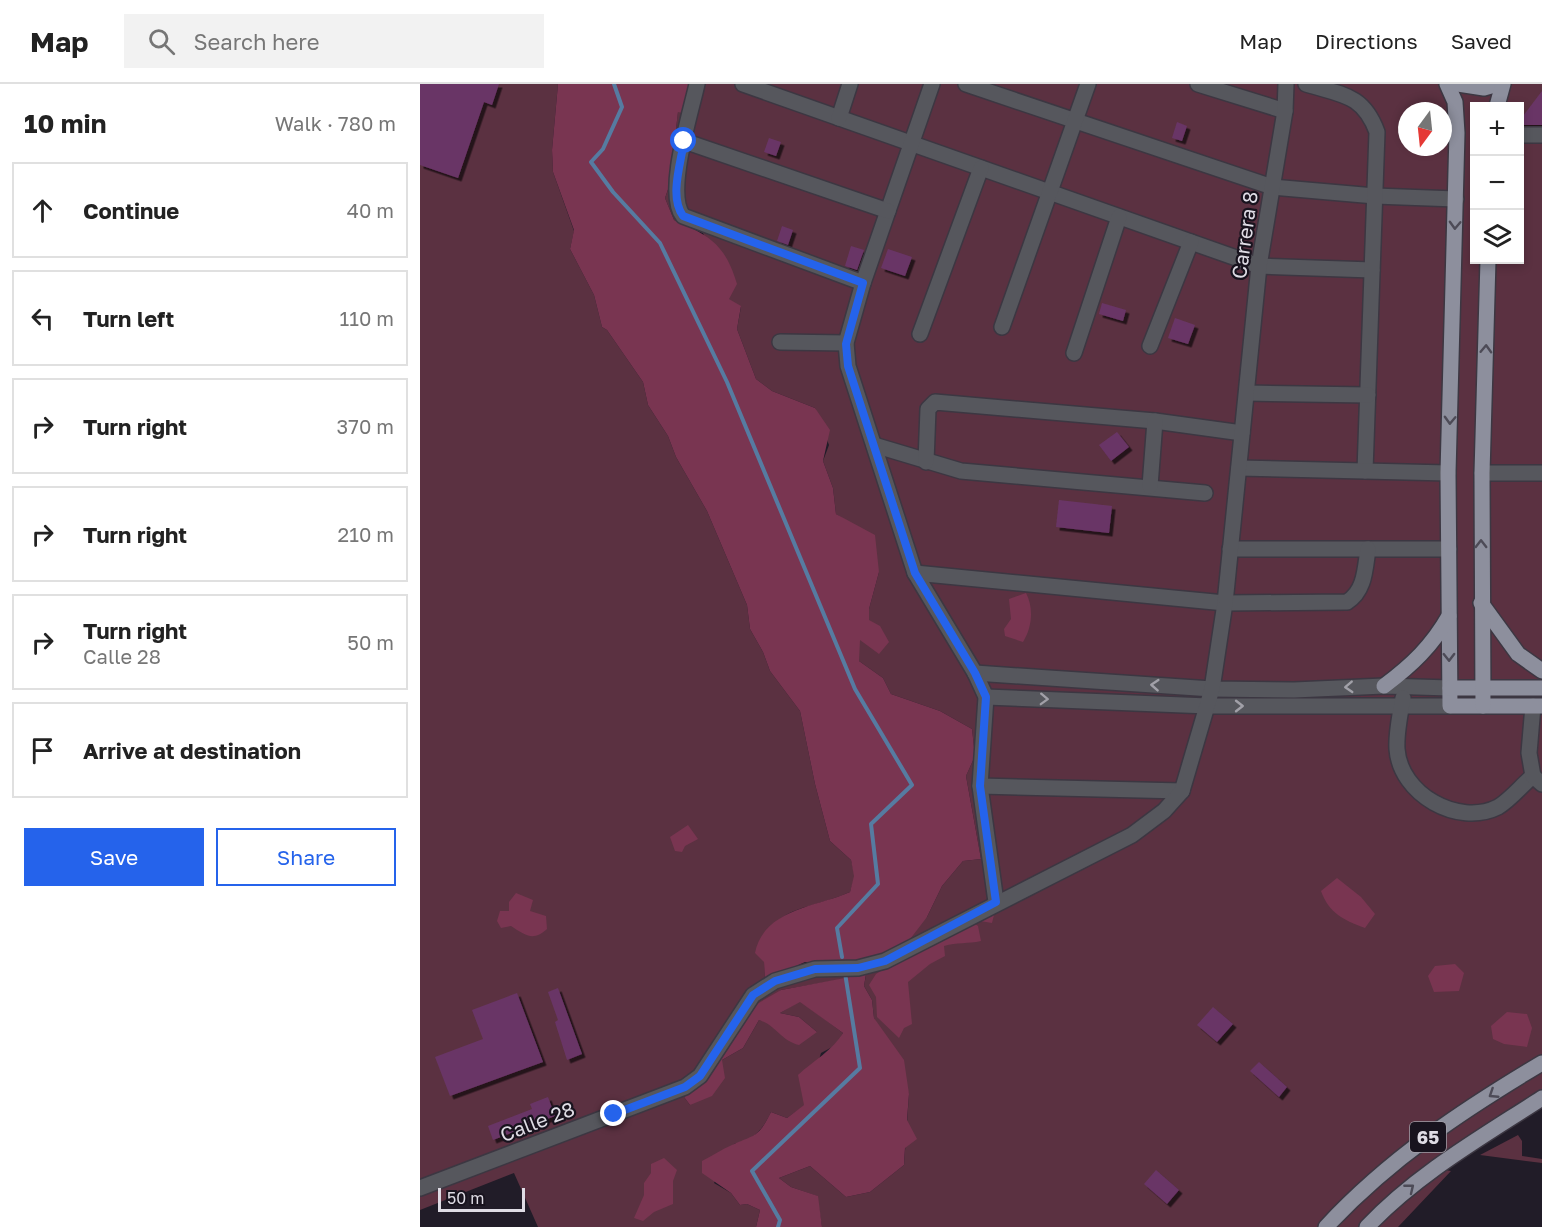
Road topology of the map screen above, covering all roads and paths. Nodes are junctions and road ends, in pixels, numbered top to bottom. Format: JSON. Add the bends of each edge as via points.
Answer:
{"nodes":[{"id":1,"x":697,"y":84,"type":"edge"},
{"id":2,"x":743,"y":84,"type":"edge"},
{"id":3,"x":850,"y":84,"type":"edge"},
{"id":4,"x":932,"y":84,"type":"edge"},
{"id":5,"x":966,"y":84,"type":"edge"},
{"id":6,"x":1088,"y":84,"type":"edge"},
{"id":7,"x":1198,"y":84,"type":"edge"},
{"id":8,"x":1286,"y":84,"type":"edge"},
{"id":9,"x":1306,"y":84,"type":"edge"},
{"id":10,"x":1447,"y":84,"type":"edge"},
{"id":11,"x":1458,"y":84,"type":"edge"},
{"id":12,"x":1498,"y":84,"type":"edge"},
{"id":13,"x":1503,"y":84,"type":"edge"},
{"id":14,"x":1498,"y":102,"type":"edge"},
{"id":15,"x":1284,"y":111,"type":"junction"},
{"id":16,"x":838,"y":118,"type":"junction"},
{"id":17,"x":1075,"y":121,"type":"junction"},
{"id":18,"x":1524,"y":135,"type":"edge"},
{"id":19,"x":1542,"y":135,"type":"edge"},
{"id":20,"x":684,"y":141,"type":"junction"},
{"id":21,"x":911,"y":144,"type":"junction"},
{"id":22,"x":981,"y":168,"type":"junction"},
{"id":23,"x":1272,"y":187,"type":"junction"},
{"id":24,"x":1050,"y":193,"type":"junction"},
{"id":25,"x":1375,"y":196,"type":"junction"},
{"id":26,"x":1456,"y":199,"type":"junction"},
{"id":27,"x":888,"y":211,"type":"junction"},
{"id":28,"x":1119,"y":217,"type":"junction"},
{"id":29,"x":1191,"y":242,"type":"junction"},
{"id":30,"x":1488,"y":264,"type":"edge"},
{"id":31,"x":1259,"y":266,"type":"junction"},
{"id":32,"x":1372,"y":270,"type":"junction"},
{"id":33,"x":863,"y":283,"type":"junction"},
{"id":34,"x":1002,"y":327,"type":"dead end"},
{"id":35,"x":920,"y":334,"type":"dead end"},
{"id":36,"x":780,"y":342,"type":"dead end"},
{"id":37,"x":846,"y":344,"type":"junction"},
{"id":38,"x":1150,"y":346,"type":"dead end"},
{"id":39,"x":1074,"y":353,"type":"dead end"},
{"id":40,"x":1247,"y":393,"type":"junction"},
{"id":41,"x":1368,"y":395,"type":"junction"},
{"id":42,"x":1155,"y":421,"type":"junction"},
{"id":43,"x":1242,"y":433,"type":"junction"},
{"id":44,"x":874,"y":445,"type":"junction"},
{"id":45,"x":926,"y":462,"type":"junction"},
{"id":46,"x":1239,"y":468,"type":"junction"},
{"id":47,"x":1365,"y":471,"type":"junction"},
{"id":48,"x":1448,"y":473,"type":"junction"},
{"id":49,"x":1482,"y":473,"type":"junction"},
{"id":50,"x":1542,"y":473,"type":"edge"},
{"id":51,"x":1150,"y":486,"type":"junction"},
{"id":52,"x":1205,"y":493,"type":"dead end"},
{"id":53,"x":1230,"y":549,"type":"junction"},
{"id":54,"x":1368,"y":549,"type":"junction"},
{"id":55,"x":1449,"y":549,"type":"junction"},
{"id":56,"x":915,"y":573,"type":"junction"},
{"id":57,"x":1225,"y":603,"type":"junction"},
{"id":58,"x":1481,"y":603,"type":"junction"},
{"id":59,"x":1449,"y":616,"type":"junction"},
{"id":60,"x":1542,"y":671,"type":"edge"},
{"id":61,"x":975,"y":673,"type":"junction"},
{"id":62,"x":1384,"y":686,"type":"junction"},
{"id":63,"x":1406,"y":686,"type":"junction"},
{"id":64,"x":1450,"y":688,"type":"junction"},
{"id":65,"x":1482,"y":688,"type":"junction"},
{"id":66,"x":1542,"y":688,"type":"edge"},
{"id":67,"x":1212,"y":689,"type":"junction"},
{"id":68,"x":986,"y":697,"type":"junction"},
{"id":69,"x":1208,"y":706,"type":"junction"},
{"id":70,"x":1450,"y":706,"type":"junction"},
{"id":71,"x":1483,"y":706,"type":"junction"},
{"id":72,"x":1538,"y":706,"type":"edge"},
{"id":73,"x":1401,"y":707,"type":"junction"},
{"id":74,"x":1537,"y":780,"type":"edge"},
{"id":75,"x":980,"y":786,"type":"junction"},
{"id":76,"x":1182,"y":791,"type":"junction"},
{"id":77,"x":996,"y":902,"type":"junction"},
{"id":78,"x":1542,"y":1063,"type":"edge"},
{"id":79,"x":1542,"y":1098,"type":"edge"},
{"id":80,"x":420,"y":1188,"type":"edge"},
{"id":81,"x":1326,"y":1227,"type":"edge"},
{"id":82,"x":1367,"y":1227,"type":"edge"}],
"edges":[{"from":1,"to":20,"type":"street"},
{"from":2,"to":16,"type":"street"},
{"from":3,"to":16,"type":"street"},
{"from":4,"to":21,"type":"street"},
{"from":5,"to":17,"type":"street"},
{"from":6,"to":17,"type":"street"},
{"from":7,"to":15,"type":"street"},
{"from":8,"to":15,"type":"street","name":"Carrera 8"},
{"from":9,"to":25,"type":"street","via":[[1353,99],[1369,112],[1377,132]]},
{"from":10,"to":26,"type":"main road","via":[[1455,102],[1458,133]]},
{"from":11,"to":12,"type":"main road","via":[[1484,88]]},
{"from":13,"to":14,"type":"main road"},
{"from":15,"to":23,"type":"street","name":"Carrera 8"},
{"from":16,"to":21,"type":"street"},
{"from":17,"to":23,"type":"street"},
{"from":17,"to":24,"type":"street"},
{"from":18,"to":19,"type":"street"},
{"from":20,"to":27,"type":"street"},
{"from":20,"to":33,"type":"street","via":[[676,188],[683,216]]},
{"from":21,"to":22,"type":"street"},
{"from":21,"to":27,"type":"street"},
{"from":22,"to":24,"type":"street"},
{"from":22,"to":35,"type":"street"},
{"from":23,"to":25,"type":"street"},
{"from":23,"to":31,"type":"street","name":"Carrera 8"},
{"from":24,"to":28,"type":"street"},
{"from":24,"to":34,"type":"street"},
{"from":25,"to":26,"type":"street"},
{"from":25,"to":32,"type":"street"},
{"from":26,"to":48,"type":"main road","one_way":true},
{"from":27,"to":33,"type":"street"},
{"from":28,"to":29,"type":"street"},
{"from":28,"to":39,"type":"street"},
{"from":29,"to":31,"type":"street"},
{"from":29,"to":38,"type":"street"},
{"from":49,"to":30,"type":"main road","one_way":true},
{"from":31,"to":32,"type":"street"},
{"from":31,"to":40,"type":"street","name":"Carrera 8"},
{"from":32,"to":41,"type":"street"},
{"from":33,"to":37,"type":"street"},
{"from":36,"to":37,"type":"street"},
{"from":37,"to":44,"type":"street","via":[[848,366]]},
{"from":40,"to":41,"type":"street"},
{"from":40,"to":43,"type":"street","name":"Carrera 8"},
{"from":41,"to":47,"type":"street"},
{"from":42,"to":43,"type":"street"},
{"from":42,"to":45,"type":"street","via":[[935,402],[928,408]]},
{"from":42,"to":51,"type":"street"},
{"from":43,"to":46,"type":"street","name":"Carrera 8"},
{"from":44,"to":45,"type":"street"},
{"from":44,"to":56,"type":"street"},
{"from":45,"to":51,"type":"street","via":[[961,471]]},
{"from":46,"to":47,"type":"street"},
{"from":46,"to":53,"type":"street","name":"Carrera 8"},
{"from":47,"to":48,"type":"street"},
{"from":48,"to":55,"type":"main road"},
{"from":49,"to":50,"type":"street"},
{"from":58,"to":49,"type":"main road","one_way":true},
{"from":51,"to":52,"type":"street"},
{"from":53,"to":54,"type":"street"},
{"from":53,"to":57,"type":"street","name":"Carrera 8"},
{"from":54,"to":55,"type":"street"},
{"from":54,"to":57,"type":"street","via":[[1362,584],[1356,596],[1347,602]]},
{"from":55,"to":59,"type":"main road"},
{"from":56,"to":57,"type":"street"},
{"from":56,"to":61,"type":"street"},
{"from":57,"to":67,"type":"street","name":"Carrera 8"},
{"from":58,"to":60,"type":"main road","via":[[1518,654]]},
{"from":58,"to":65,"type":"main road"},
{"from":59,"to":62,"type":"main road","via":[[1417,661]]},
{"from":59,"to":64,"type":"main road","one_way":true},
{"from":67,"to":61,"type":"street","one_way":true},
{"from":61,"to":68,"type":"street"},
{"from":62,"to":63,"type":"street"},
{"from":62,"to":67,"type":"street","one_way":true},
{"from":63,"to":64,"type":"street"},
{"from":63,"to":73,"type":"street"},
{"from":64,"to":65,"type":"main road"},
{"from":64,"to":70,"type":"main road"},
{"from":65,"to":66,"type":"main road"},
{"from":65,"to":71,"type":"main road"},
{"from":67,"to":69,"type":"street","name":"Carrera 8"},
{"from":68,"to":69,"type":"street","one_way":true},
{"from":68,"to":75,"type":"street"},
{"from":69,"to":73,"type":"street","one_way":true},
{"from":69,"to":76,"type":"street","name":"Carrera 8"},
{"from":70,"to":71,"type":"main road"},
{"from":70,"to":73,"type":"street"},
{"from":71,"to":72,"type":"main road"},
{"from":72,"to":74,"type":"street","via":[[1529,753]]},
{"from":73,"to":74,"type":"street","via":[[1397,750],[1408,782],[1440,807],[1469,815],[1498,806]]},
{"from":75,"to":76,"type":"street"},
{"from":75,"to":77,"type":"street"},
{"from":76,"to":77,"type":"street","via":[[1164,811],[1132,835]]},
{"from":77,"to":80,"type":"street","name":"Calle 28","via":[[885,961],[858,968],[815,969],[775,981],[753,995],[700,1076],[685,1087]]},
{"from":78,"to":81,"type":"main road","number":"65","one_way":true,"via":[[1397,1159],[1360,1190]]},
{"from":82,"to":79,"type":"main road","number":"65","one_way":true,"via":[[1436,1168]]}]}
